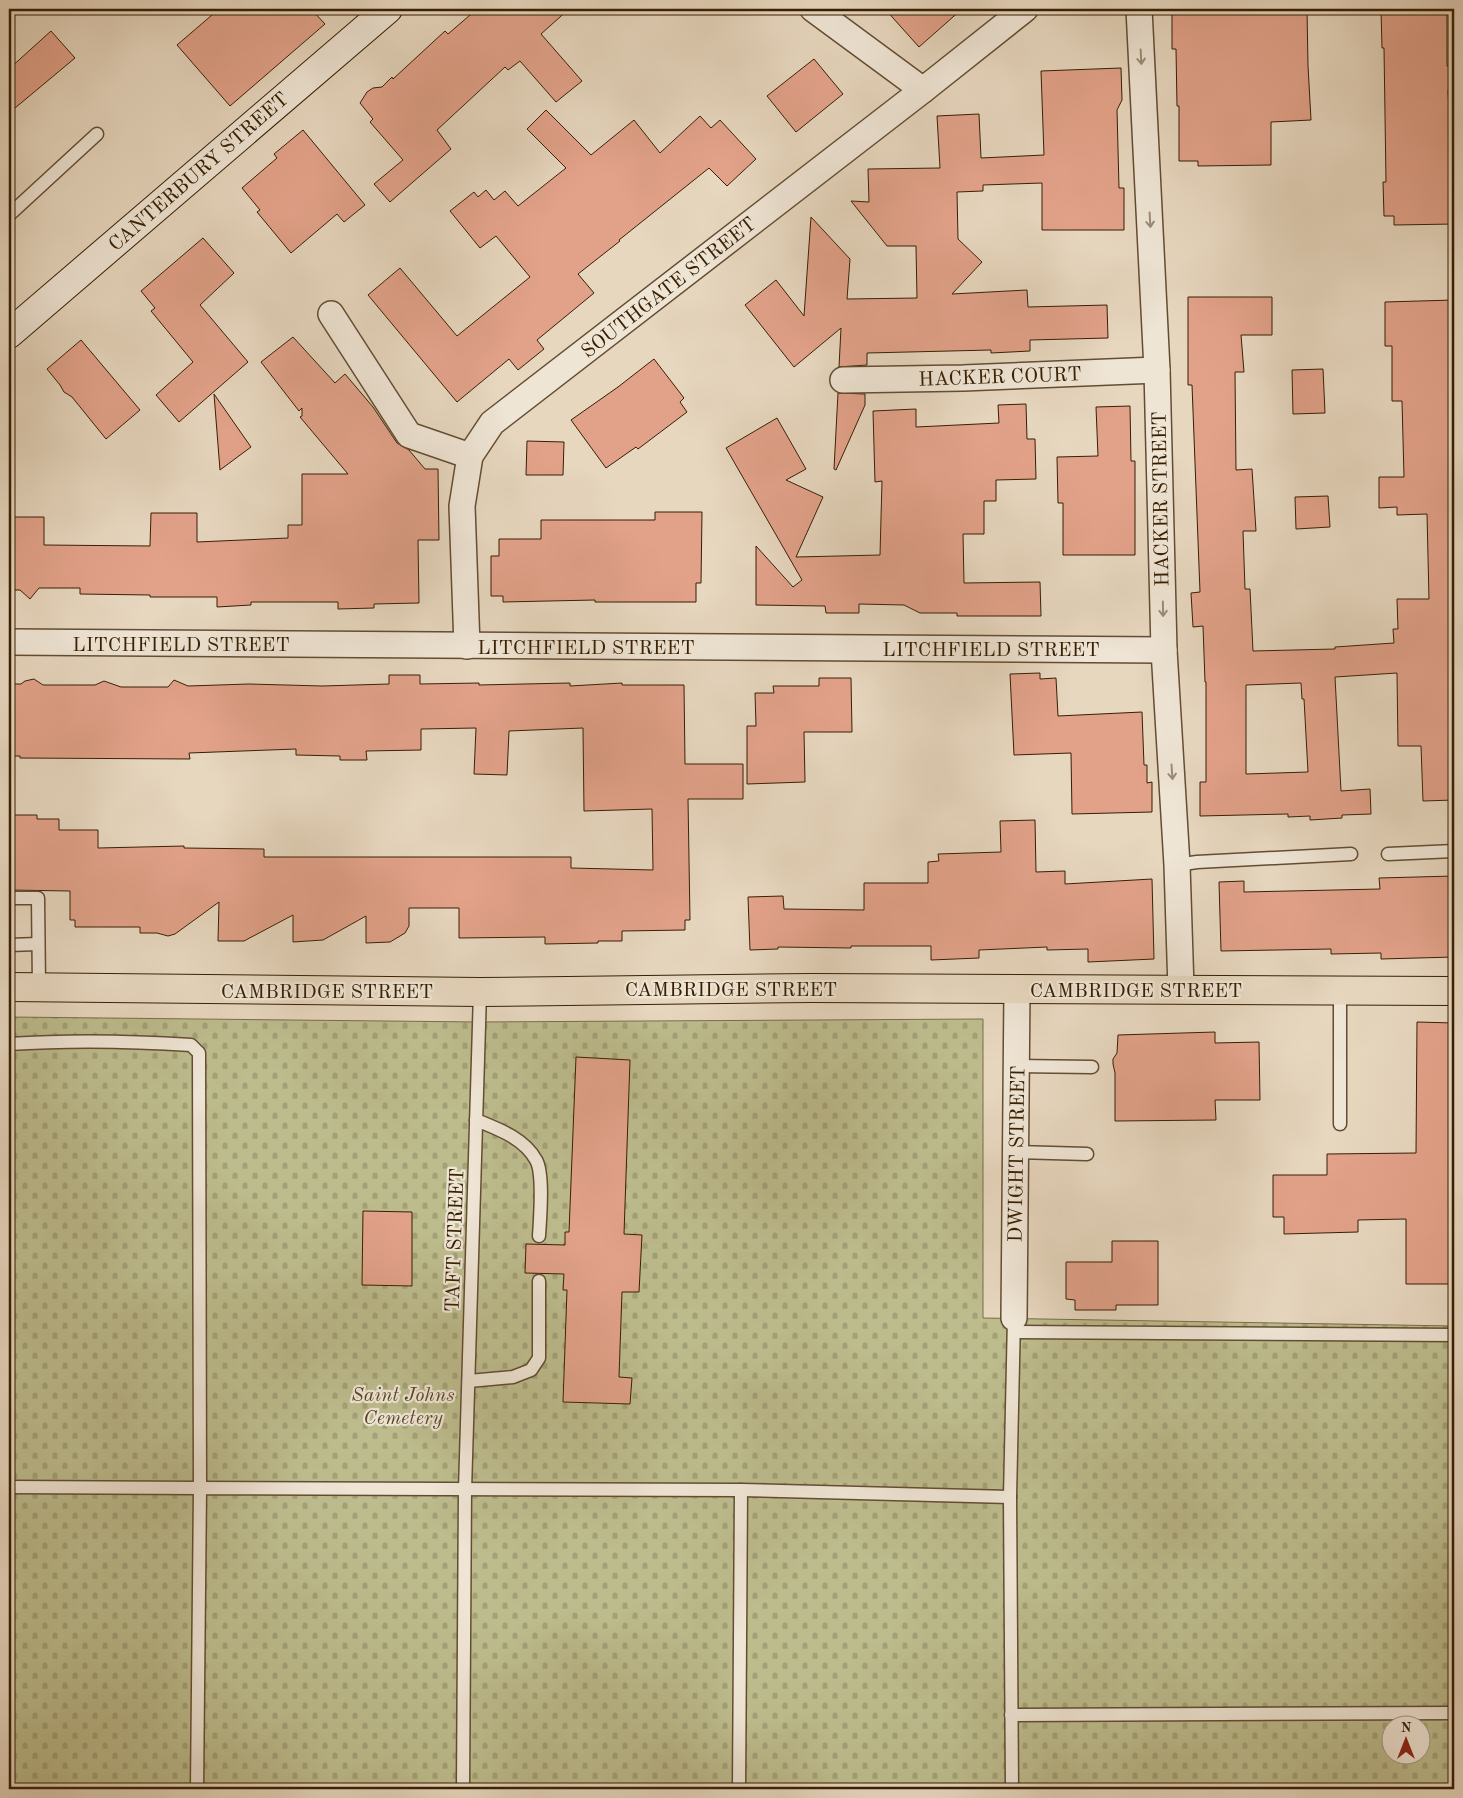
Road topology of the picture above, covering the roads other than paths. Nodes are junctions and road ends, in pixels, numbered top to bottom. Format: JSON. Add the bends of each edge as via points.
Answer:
{"nodes":[{"id":1,"x":388,"y":9,"type":"edge"},
{"id":2,"x":813,"y":9,"type":"edge"},
{"id":3,"x":1025,"y":9,"type":"edge"},
{"id":4,"x":1139,"y":9,"type":"edge"},
{"id":5,"x":923,"y":90,"type":"junction"},
{"id":6,"x":97,"y":134,"type":"dead end"},
{"id":7,"x":9,"y":215,"type":"edge"},
{"id":8,"x":331,"y":314,"type":"dead end"},
{"id":9,"x":9,"y":334,"type":"edge"},
{"id":10,"x":1157,"y":370,"type":"junction"},
{"id":11,"x":842,"y":380,"type":"dead end"},
{"id":12,"x":470,"y":456,"type":"junction"},
{"id":13,"x":9,"y":642,"type":"edge"},
{"id":14,"x":467,"y":646,"type":"junction"},
{"id":15,"x":1164,"y":650,"type":"junction"},
{"id":16,"x":1454,"y":851,"type":"edge"},
{"id":17,"x":1351,"y":854,"type":"dead end"},
{"id":18,"x":1388,"y":854,"type":"dead end"},
{"id":19,"x":1178,"y":865,"type":"junction"},
{"id":20,"x":9,"y":898,"type":"edge"},
{"id":21,"x":38,"y":944,"type":"junction"},
{"id":22,"x":9,"y":945,"type":"edge"},
{"id":23,"x":9,"y":987,"type":"edge"},
{"id":24,"x":39,"y":987,"type":"junction"},
{"id":25,"x":1017,"y":990,"type":"junction"},
{"id":26,"x":1181,"y":990,"type":"junction"},
{"id":27,"x":1340,"y":990,"type":"junction"},
{"id":28,"x":1454,"y":991,"type":"edge"},
{"id":29,"x":480,"y":992,"type":"junction"},
{"id":30,"x":9,"y":1044,"type":"edge"},
{"id":31,"x":1016,"y":1066,"type":"junction"},
{"id":32,"x":1092,"y":1067,"type":"dead end"},
{"id":33,"x":476,"y":1120,"type":"junction"},
{"id":34,"x":1340,"y":1124,"type":"dead end"},
{"id":35,"x":1016,"y":1152,"type":"junction"},
{"id":36,"x":1087,"y":1154,"type":"dead end"},
{"id":37,"x":540,"y":1236,"type":"dead end"},
{"id":38,"x":539,"y":1281,"type":"dead end"},
{"id":39,"x":1014,"y":1325,"type":"junction"},
{"id":40,"x":1454,"y":1335,"type":"edge"},
{"id":41,"x":469,"y":1381,"type":"junction"},
{"id":42,"x":9,"y":1487,"type":"edge"},
{"id":43,"x":200,"y":1488,"type":"junction"},
{"id":44,"x":466,"y":1490,"type":"junction"},
{"id":45,"x":741,"y":1490,"type":"junction"},
{"id":46,"x":1010,"y":1497,"type":"junction"},
{"id":47,"x":1454,"y":1713,"type":"edge"},
{"id":48,"x":1011,"y":1715,"type":"junction"},
{"id":49,"x":197,"y":1789,"type":"edge"},
{"id":50,"x":463,"y":1789,"type":"edge"},
{"id":51,"x":739,"y":1789,"type":"edge"},
{"id":52,"x":1012,"y":1789,"type":"edge"}],
"edges":[{"from":1,"to":9,"type":"street","name":"CANTERBURY STREET"},
{"from":2,"to":5,"type":"street"},
{"from":3,"to":5,"type":"street","name":"SOUTHGATE STREET"},
{"from":4,"to":10,"type":"street","name":"HACKER STREET","one_way":true},
{"from":5,"to":12,"type":"street","name":"SOUTHGATE STREET","via":[[492,423]]},
{"from":6,"to":7,"type":"lane"},
{"from":8,"to":12,"type":"street","via":[[409,435]]},
{"from":10,"to":11,"type":"street","name":"HACKER COURT"},
{"from":10,"to":15,"type":"street","name":"HACKER STREET","one_way":true},
{"from":12,"to":14,"type":"street","name":"SOUTHGATE STREET","via":[[462,506]]},
{"from":13,"to":14,"type":"street","name":"LITCHFIELD STREET"},
{"from":14,"to":15,"type":"street","name":"LITCHFIELD STREET"},
{"from":15,"to":19,"type":"street","name":"HACKER STREET","one_way":true},
{"from":16,"to":18,"type":"lane"},
{"from":17,"to":19,"type":"lane"},
{"from":19,"to":26,"type":"street","name":"HACKER STREET"},
{"from":20,"to":21,"type":"lane","via":[[38,898]]},
{"from":21,"to":22,"type":"lane"},
{"from":21,"to":24,"type":"lane"},
{"from":23,"to":24,"type":"main road","name":"CAMBRIDGE STREET"},
{"from":24,"to":29,"type":"main road","name":"CAMBRIDGE STREET"},
{"from":25,"to":26,"type":"main road","name":"CAMBRIDGE STREET"},
{"from":25,"to":29,"type":"main road","name":"CAMBRIDGE STREET","via":[[811,988]]},
{"from":25,"to":31,"type":"street","name":"DWIGHT STREET"},
{"from":26,"to":27,"type":"main road","name":"CAMBRIDGE STREET"},
{"from":27,"to":28,"type":"main road","name":"CAMBRIDGE STREET"},
{"from":27,"to":34,"type":"lane"},
{"from":29,"to":33,"type":"lane","name":"TAFT STREET"},
{"from":30,"to":43,"type":"lane","via":[[191,1045],[199,1053]]},
{"from":31,"to":32,"type":"lane"},
{"from":31,"to":35,"type":"street","name":"DWIGHT STREET"},
{"from":33,"to":37,"type":"lane","via":[[505,1132],[525,1146],[537,1161]]},
{"from":33,"to":41,"type":"lane","name":"TAFT STREET"},
{"from":35,"to":36,"type":"lane"},
{"from":35,"to":39,"type":"street","name":"DWIGHT STREET"},
{"from":38,"to":41,"type":"lane","via":[[540,1358],[531,1370],[514,1377]]},
{"from":39,"to":40,"type":"lane"},
{"from":39,"to":46,"type":"lane"},
{"from":41,"to":44,"type":"lane","name":"TAFT STREET"},
{"from":42,"to":43,"type":"lane"},
{"from":43,"to":44,"type":"lane"},
{"from":43,"to":49,"type":"lane"},
{"from":44,"to":45,"type":"lane"},
{"from":44,"to":50,"type":"lane","name":"TAFT STREET"},
{"from":45,"to":46,"type":"lane"},
{"from":45,"to":51,"type":"lane"},
{"from":46,"to":48,"type":"lane"},
{"from":47,"to":48,"type":"lane"},
{"from":48,"to":52,"type":"lane"}]}
